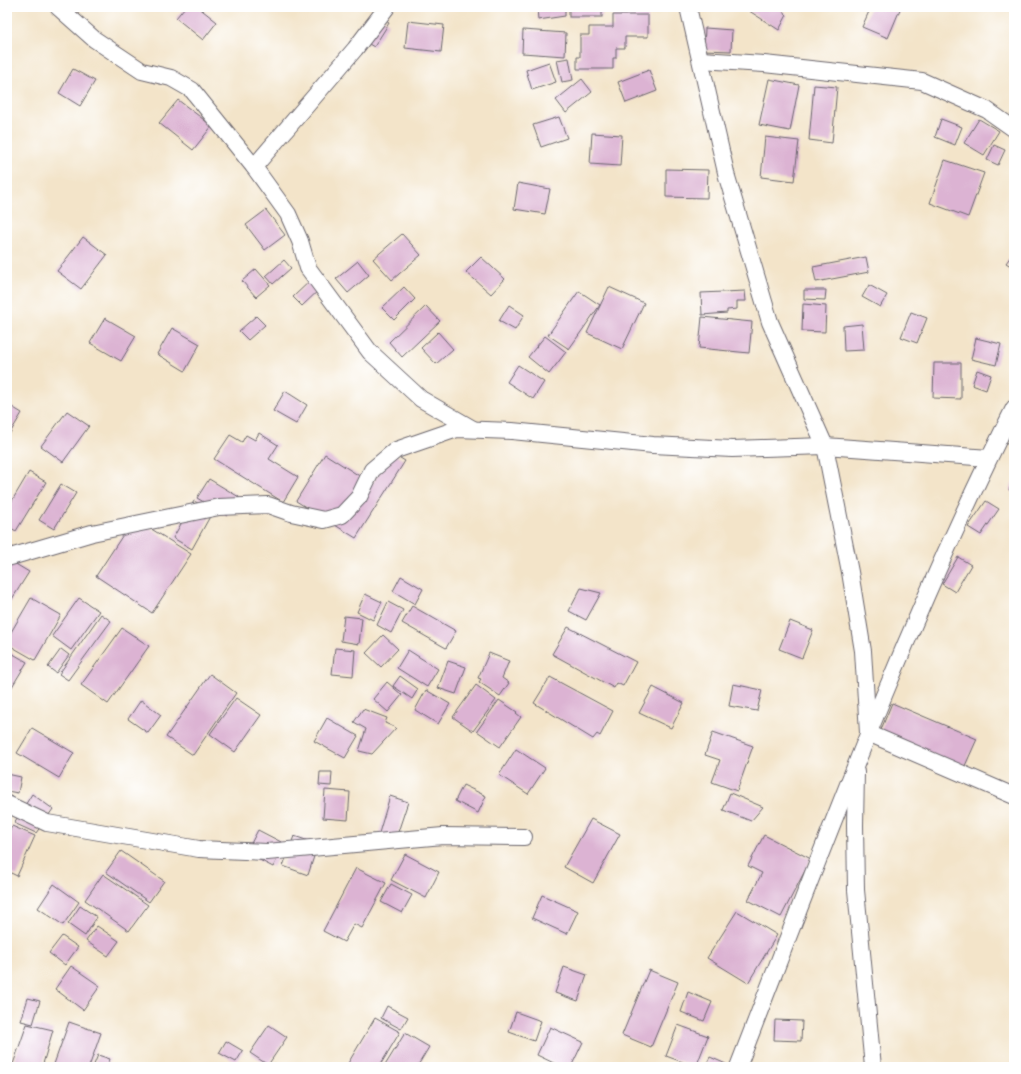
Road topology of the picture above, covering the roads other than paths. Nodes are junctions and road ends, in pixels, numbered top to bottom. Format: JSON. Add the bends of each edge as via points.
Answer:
{"nodes":[{"id":1,"x":58,"y":7,"type":"edge"},
{"id":2,"x":387,"y":7,"type":"edge"},
{"id":3,"x":688,"y":7,"type":"edge"},
{"id":4,"x":701,"y":60,"type":"junction"},
{"id":5,"x":1014,"y":129,"type":"edge"},
{"id":6,"x":254,"y":167,"type":"junction"},
{"id":7,"x":1014,"y":408,"type":"edge"},
{"id":8,"x":474,"y":430,"type":"junction"},
{"id":9,"x":825,"y":446,"type":"junction"},
{"id":10,"x":989,"y":458,"type":"junction"},
{"id":11,"x":7,"y":558,"type":"edge"},
{"id":12,"x":868,"y":733,"type":"junction"},
{"id":13,"x":856,"y":760,"type":"junction"},
{"id":14,"x":1014,"y":796,"type":"edge"},
{"id":15,"x":7,"y":804,"type":"edge"},
{"id":16,"x":524,"y":837,"type":"dead end"},
{"id":17,"x":738,"y":1067,"type":"edge"},
{"id":18,"x":873,"y":1067,"type":"edge"}],
"edges":[{"from":1,"to":6,"type":"street","via":[[94,39],[142,71],[171,78],[192,90]]},
{"from":2,"to":6,"type":"street","via":[[355,49]]},
{"from":3,"to":4,"type":"street"},
{"from":4,"to":5,"type":"street","via":[[922,82],[987,110]]},
{"from":4,"to":9,"type":"street","via":[[727,177],[770,322]]},
{"from":6,"to":8,"type":"street","via":[[288,214],[308,268],[370,352],[421,399]]},
{"from":7,"to":10,"type":"street"},
{"from":8,"to":9,"type":"street","via":[[732,449]]},
{"from":8,"to":11,"type":"street","via":[[457,429],[396,450],[372,470],[359,496],[342,515],[324,520],[268,505],[219,506],[92,533]]},
{"from":9,"to":10,"type":"street"},
{"from":9,"to":12,"type":"street","via":[[850,572],[862,651]]},
{"from":10,"to":12,"type":"street","via":[[969,498]]},
{"from":12,"to":13,"type":"street"},
{"from":12,"to":14,"type":"street"},
{"from":13,"to":17,"type":"street"},
{"from":13,"to":18,"type":"street","via":[[856,890]]},
{"from":15,"to":16,"type":"street","via":[[47,823],[199,849],[268,852],[443,836]]}]}
